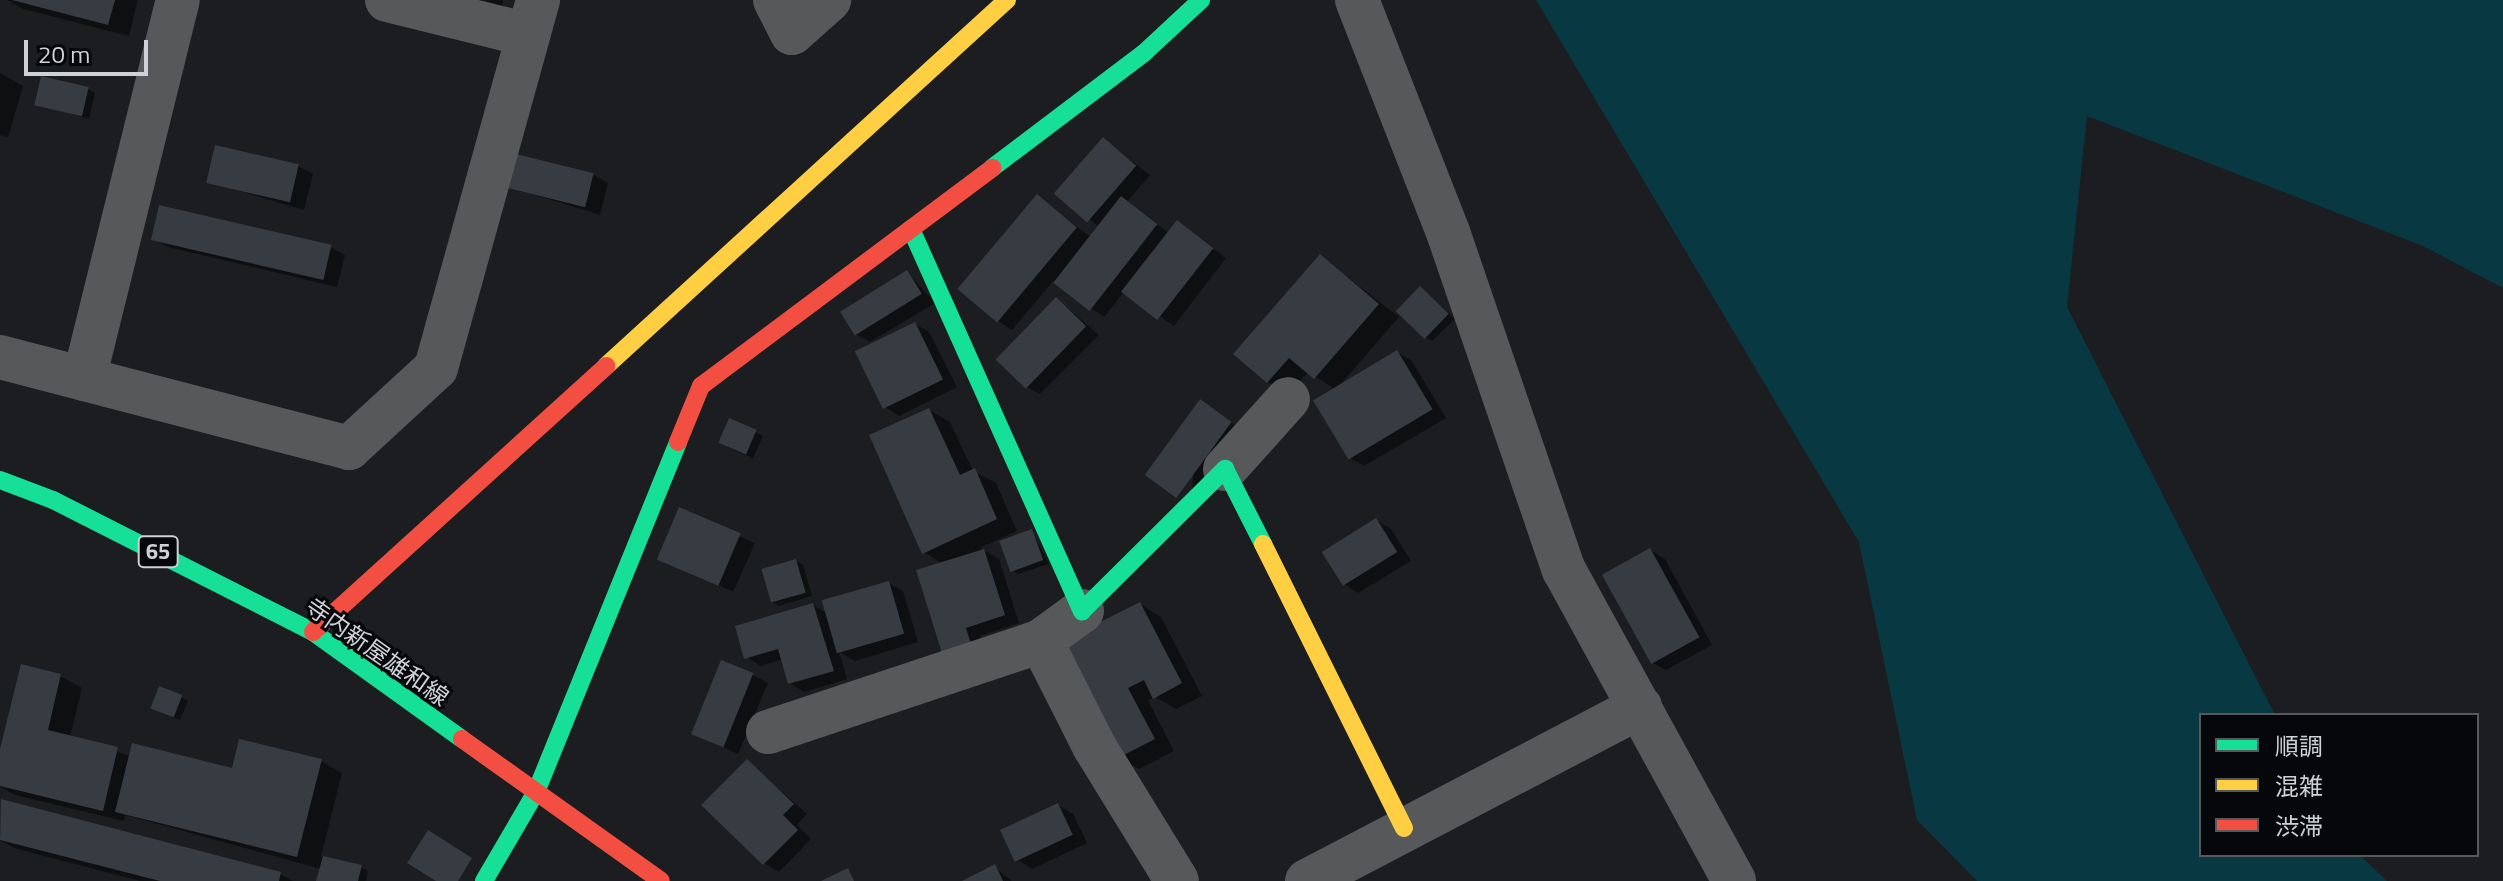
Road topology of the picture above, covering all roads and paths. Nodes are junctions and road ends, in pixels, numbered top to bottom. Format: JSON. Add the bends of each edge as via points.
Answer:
{"nodes":[{"id":1,"x":178,"y":0,"type":"edge"},
{"id":2,"x":387,"y":0,"type":"edge"},
{"id":3,"x":775,"y":0,"type":"edge"},
{"id":4,"x":829,"y":0,"type":"edge"},
{"id":5,"x":1007,"y":0,"type":"edge"},
{"id":6,"x":1201,"y":0,"type":"edge"},
{"id":7,"x":1357,"y":0,"type":"edge"},
{"id":8,"x":533,"y":17,"type":"edge"},
{"id":9,"x":911,"y":229,"type":"junction"},
{"id":10,"x":0,"y":357,"type":"edge"},
{"id":11,"x":84,"y":379,"type":"junction"},
{"id":12,"x":1288,"y":399,"type":"dead end"},
{"id":13,"x":1225,"y":469,"type":"junction"},
{"id":14,"x":0,"y":480,"type":"edge"},
{"id":15,"x":1082,"y":611,"type":"junction"},
{"id":16,"x":313,"y":632,"type":"junction"},
{"id":17,"x":1041,"y":641,"type":"junction"},
{"id":18,"x":1640,"y":707,"type":"junction"},
{"id":19,"x":768,"y":732,"type":"dead end"},
{"id":20,"x":536,"y":792,"type":"junction"},
{"id":21,"x":1404,"y":828,"type":"junction"},
{"id":22,"x":484,"y":881,"type":"edge"},
{"id":23,"x":661,"y":881,"type":"edge"},
{"id":24,"x":1177,"y":881,"type":"edge"},
{"id":25,"x":1307,"y":881,"type":"edge"},
{"id":26,"x":1734,"y":881,"type":"edge"}],
"edges":[{"from":1,"to":11,"type":"street"},
{"from":2,"to":8,"type":"street"},
{"from":3,"to":4,"type":"street","via":[[792,33]]},
{"from":5,"to":16,"type":"street"},
{"from":6,"to":9,"type":"street","via":[[1144,53]]},
{"from":7,"to":18,"type":"street","via":[[1449,235],[1564,570]]},
{"from":8,"to":11,"type":"street","via":[[436,368],[349,448]]},
{"from":9,"to":15,"type":"street"},
{"from":9,"to":20,"type":"street","via":[[701,386]]},
{"from":10,"to":11,"type":"street"},
{"from":12,"to":13,"type":"street"},
{"from":13,"to":15,"type":"street"},
{"from":13,"to":21,"type":"street"},
{"from":14,"to":16,"type":"street","name":"寺内新屋雄和線","number":"65","via":[[53,500]]},
{"from":15,"to":17,"type":"street"},
{"from":16,"to":20,"type":"street","name":"寺内新屋雄和線","number":"65"},
{"from":17,"to":19,"type":"street"},
{"from":17,"to":24,"type":"street","via":[[1094,746]]},
{"from":18,"to":21,"type":"street"},
{"from":18,"to":26,"type":"street"},
{"from":20,"to":22,"type":"street"},
{"from":20,"to":23,"type":"street","name":"寺内新屋雄和線","number":"65"},
{"from":21,"to":25,"type":"street"}]}
